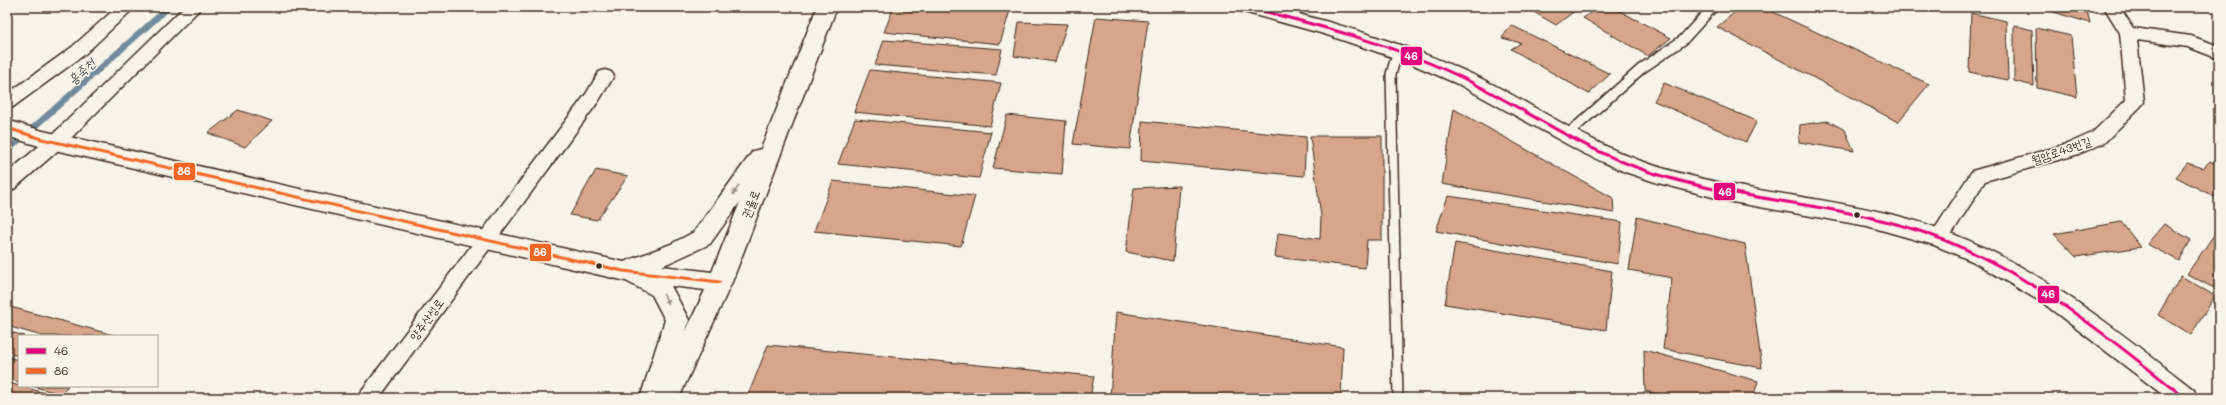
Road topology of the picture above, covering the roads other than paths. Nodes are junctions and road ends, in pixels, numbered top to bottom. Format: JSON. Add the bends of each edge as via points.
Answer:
{"nodes":[{"id":1,"x":127,"y":7,"type":"edge"},
{"id":2,"x":194,"y":7,"type":"edge"},
{"id":3,"x":1247,"y":7,"type":"edge"},
{"id":4,"x":1713,"y":7,"type":"edge"},
{"id":5,"x":2112,"y":7,"type":"edge"},
{"id":6,"x":827,"y":9,"type":"edge"},
{"id":7,"x":1272,"y":10,"type":"edge"},
{"id":8,"x":2128,"y":33,"type":"junction"},
{"id":9,"x":1398,"y":51,"type":"junction"},
{"id":10,"x":2219,"y":54,"type":"edge"},
{"id":11,"x":605,"y":76,"type":"dead end"},
{"id":12,"x":7,"y":102,"type":"edge"},
{"id":13,"x":7,"y":128,"type":"edge"},
{"id":14,"x":1568,"y":134,"type":"junction"},
{"id":15,"x":777,"y":137,"type":"junction"},
{"id":16,"x":49,"y":140,"type":"junction"},
{"id":17,"x":7,"y":184,"type":"edge"},
{"id":18,"x":1939,"y":238,"type":"junction"},
{"id":19,"x":484,"y":239,"type":"junction"},
{"id":20,"x":623,"y":271,"type":"junction"},
{"id":21,"x":720,"y":282,"type":"junction"},
{"id":22,"x":367,"y":398,"type":"edge"},
{"id":23,"x":652,"y":398,"type":"edge"},
{"id":24,"x":667,"y":398,"type":"edge"},
{"id":25,"x":1398,"y":398,"type":"edge"},
{"id":26,"x":2185,"y":398,"type":"edge"}],
"edges":[{"from":1,"to":12,"type":"street","via":[[78,51]]},
{"from":2,"to":16,"type":"street"},
{"from":3,"to":7,"type":"street"},
{"from":4,"to":14,"type":"lane","via":[[1683,40],[1641,69]]},
{"from":5,"to":8,"type":"street","name":"월암로43번길"},
{"from":6,"to":15,"type":"street","name":"권율로"},
{"from":7,"to":9,"type":"street"},
{"from":8,"to":10,"type":"street","via":[[2191,42]]},
{"from":8,"to":18,"type":"street","name":"월암로43번길","via":[[2135,102],[2098,138],[2073,149],[1979,176]]},
{"from":9,"to":14,"type":"street","via":[[1468,80]]},
{"from":9,"to":25,"type":"lane","via":[[1391,74]]},
{"from":11,"to":19,"type":"street","name":"양주산성로","via":[[592,98]]},
{"from":13,"to":16,"type":"street"},
{"from":14,"to":18,"type":"street","via":[[1631,166],[1696,187],[1856,214]]},
{"from":15,"to":20,"type":"street","one_way":true,"via":[[702,238],[680,250]]},
{"from":15,"to":21,"type":"street","name":"권율로"},
{"from":16,"to":17,"type":"street"},
{"from":16,"to":19,"type":"street"},
{"from":18,"to":26,"type":"street","via":[[2014,271],[2046,291],[2086,319]]},
{"from":19,"to":20,"type":"street"},
{"from":19,"to":22,"type":"street","name":"양주산성로"},
{"from":20,"to":21,"type":"street"},
{"from":20,"to":23,"type":"street","one_way":true,"via":[[660,288],[677,320]]},
{"from":21,"to":24,"type":"street","name":"권율로"}]}
